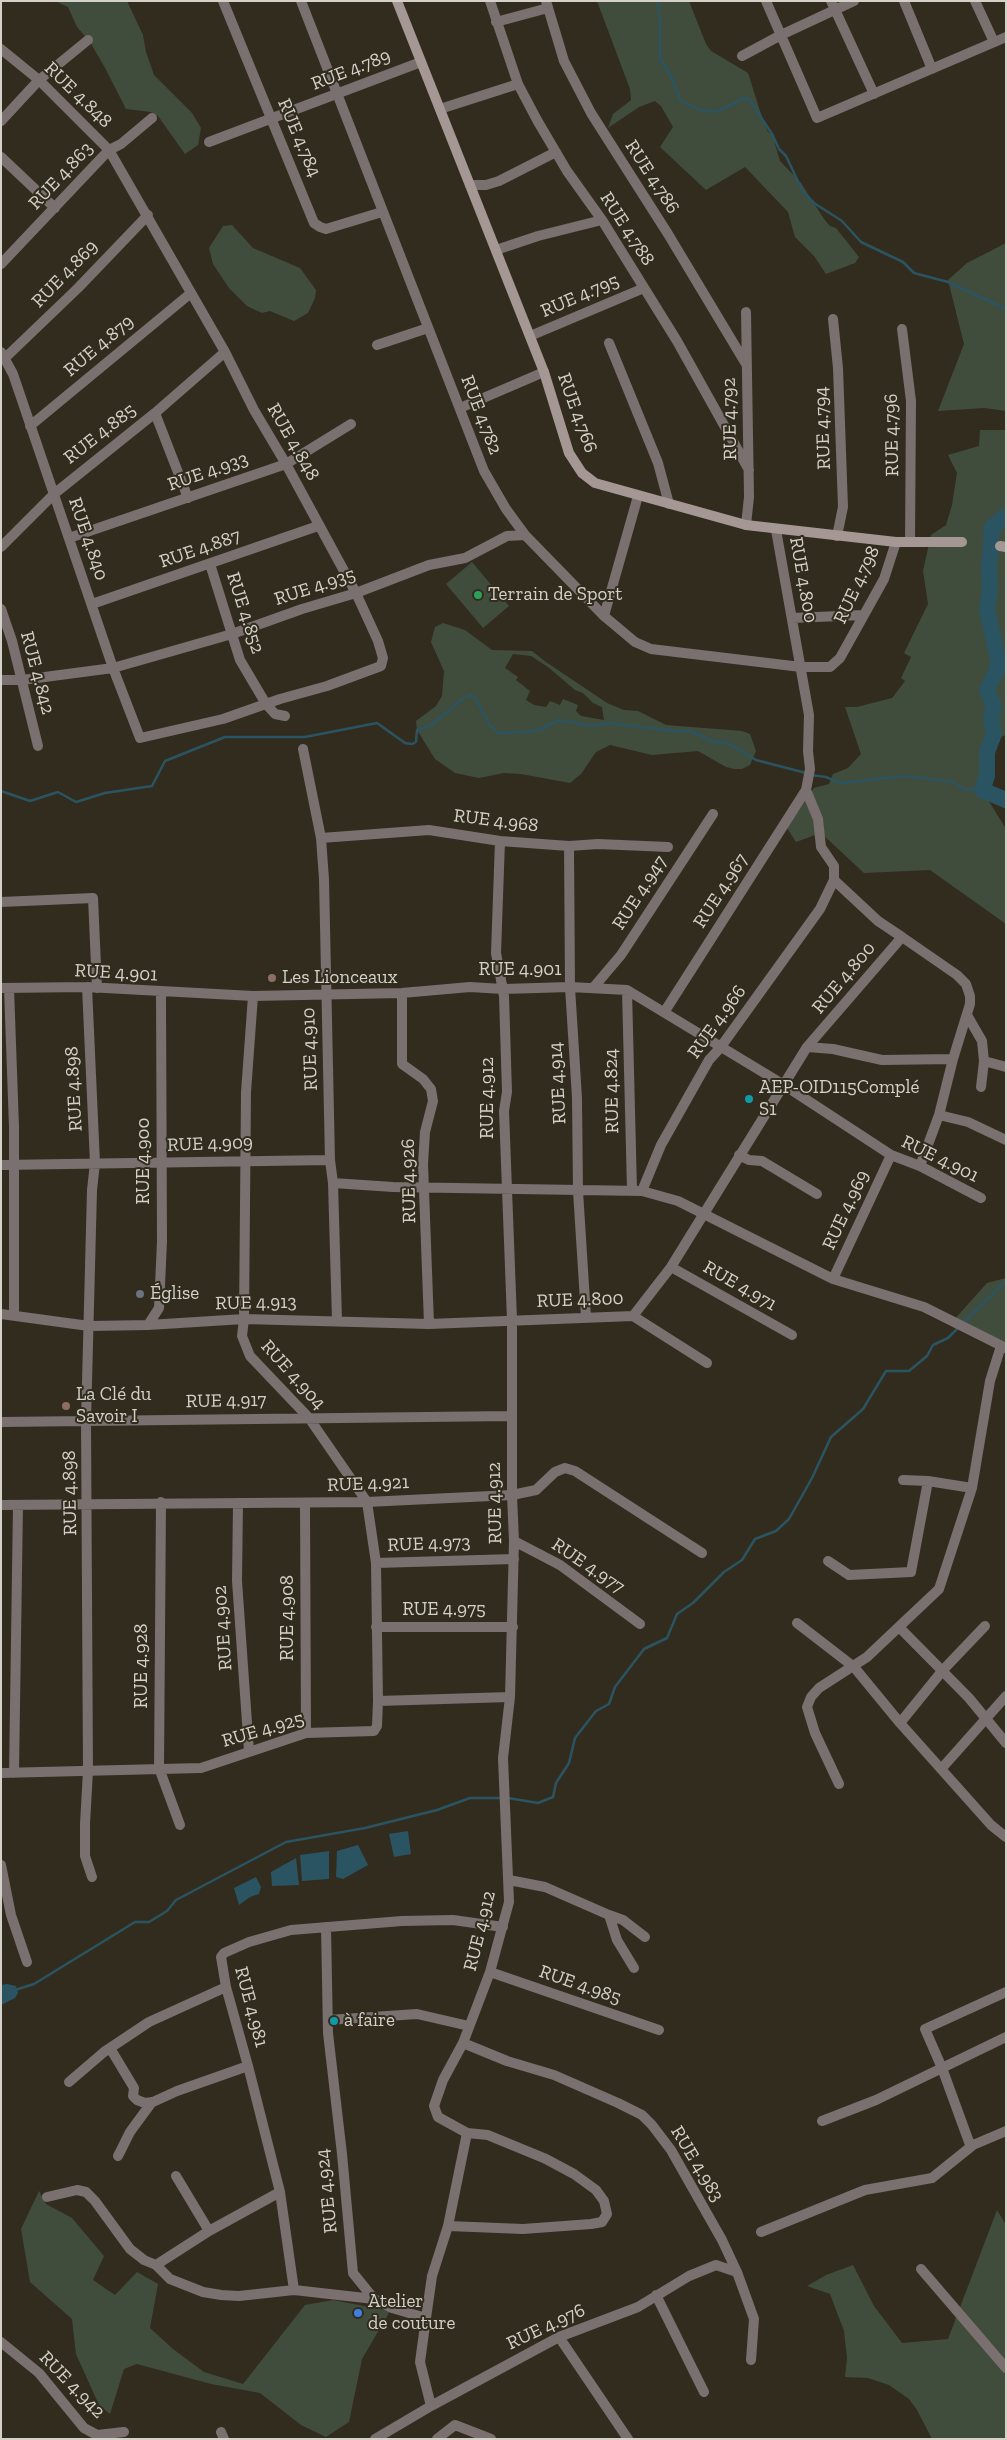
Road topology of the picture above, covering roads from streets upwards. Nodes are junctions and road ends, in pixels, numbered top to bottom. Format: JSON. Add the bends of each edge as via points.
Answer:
{"nodes":[{"id":1,"x":223,"y":1,"type":"edge"},
{"id":2,"x":301,"y":1,"type":"edge"},
{"id":3,"x":397,"y":1,"type":"edge"},
{"id":4,"x":490,"y":1,"type":"edge"},
{"id":5,"x":766,"y":1,"type":"edge"},
{"id":6,"x":854,"y":1,"type":"edge"},
{"id":7,"x":904,"y":1,"type":"edge"},
{"id":8,"x":975,"y":1,"type":"edge"},
{"id":9,"x":547,"y":4,"type":"edge"},
{"id":10,"x":833,"y":5,"type":"edge"},
{"id":11,"x":496,"y":22,"type":"junction"},
{"id":12,"x":780,"y":35,"type":"junction"},
{"id":13,"x":1006,"y":37,"type":"edge"},
{"id":14,"x":88,"y":40,"type":"dead end"},
{"id":15,"x":994,"y":42,"type":"junction"},
{"id":16,"x":1,"y":49,"type":"edge"},
{"id":17,"x":742,"y":56,"type":"dead end"},
{"id":18,"x":421,"y":62,"type":"junction"},
{"id":19,"x":932,"y":69,"type":"junction"},
{"id":20,"x":39,"y":80,"type":"junction"},
{"id":21,"x":518,"y":84,"type":"junction"},
{"id":22,"x":337,"y":94,"type":"junction"},
{"id":23,"x":874,"y":94,"type":"junction"},
{"id":24,"x":440,"y":109,"type":"junction"},
{"id":25,"x":271,"y":117,"type":"junction"},
{"id":26,"x":152,"y":118,"type":"dead end"},
{"id":27,"x":1,"y":121,"type":"edge"},
{"id":28,"x":208,"y":142,"type":"dead end"},
{"id":29,"x":109,"y":150,"type":"junction"},
{"id":30,"x":556,"y":152,"type":"junction"},
{"id":31,"x":1,"y":157,"type":"edge"},
{"id":32,"x":470,"y":185,"type":"junction"},
{"id":33,"x":55,"y":208,"type":"junction"},
{"id":34,"x":382,"y":212,"type":"junction"},
{"id":35,"x":148,"y":214,"type":"junction"},
{"id":36,"x":602,"y":220,"type":"junction"},
{"id":37,"x":496,"y":250,"type":"junction"},
{"id":38,"x":4,"y":257,"type":"edge"},
{"id":39,"x":644,"y":288,"type":"junction"},
{"id":40,"x":191,"y":293,"type":"junction"},
{"id":41,"x":746,"y":312,"type":"dead end"},
{"id":42,"x":833,"y":318,"type":"dead end"},
{"id":43,"x":428,"y":328,"type":"junction"},
{"id":44,"x":902,"y":328,"type":"dead end"},
{"id":45,"x":530,"y":336,"type":"junction"},
{"id":46,"x":609,"y":343,"type":"dead end"},
{"id":47,"x":377,"y":345,"type":"dead end"},
{"id":48,"x":225,"y":352,"type":"junction"},
{"id":49,"x":3,"y":355,"type":"edge"},
{"id":50,"x":746,"y":364,"type":"junction"},
{"id":51,"x":544,"y":372,"type":"junction"},
{"id":52,"x":460,"y":408,"type":"junction"},
{"id":53,"x":154,"y":413,"type":"junction"},
{"id":54,"x":351,"y":424,"type":"dead end"},
{"id":55,"x":30,"y":426,"type":"junction"},
{"id":56,"x":286,"y":464,"type":"junction"},
{"id":57,"x":749,"y":470,"type":"junction"},
{"id":58,"x":54,"y":494,"type":"junction"},
{"id":59,"x":638,"y":496,"type":"junction"},
{"id":60,"x":188,"y":498,"type":"junction"},
{"id":61,"x":669,"y":504,"type":"junction"},
{"id":62,"x":746,"y":525,"type":"junction"},
{"id":63,"x":318,"y":526,"type":"junction"},
{"id":64,"x":776,"y":530,"type":"junction"},
{"id":65,"x":525,"y":536,"type":"junction"},
{"id":66,"x":837,"y":536,"type":"junction"},
{"id":67,"x":69,"y":538,"type":"junction"},
{"id":68,"x":896,"y":542,"type":"junction"},
{"id":69,"x":910,"y":542,"type":"junction"},
{"id":70,"x":962,"y":542,"type":"dead end"},
{"id":71,"x":1,"y":547,"type":"edge"},
{"id":72,"x":210,"y":564,"type":"junction"},
{"id":73,"x":356,"y":593,"type":"junction"},
{"id":74,"x":92,"y":604,"type":"junction"},
{"id":75,"x":1,"y":609,"type":"edge"},
{"id":76,"x":864,"y":615,"type":"junction"},
{"id":77,"x":604,"y":616,"type":"junction"},
{"id":78,"x":792,"y":618,"type":"junction"},
{"id":79,"x":232,"y":634,"type":"junction"},
{"id":80,"x":801,"y":667,"type":"junction"},
{"id":81,"x":113,"y":668,"type":"junction"},
{"id":82,"x":1,"y":680,"type":"edge"},
{"id":83,"x":22,"y":680,"type":"junction"},
{"id":84,"x":266,"y":704,"type":"junction"},
{"id":85,"x":285,"y":716,"type":"dead end"},
{"id":86,"x":140,"y":738,"type":"joint"},
{"id":87,"x":38,"y":746,"type":"dead end"},
{"id":88,"x":303,"y":749,"type":"dead end"},
{"id":89,"x":808,"y":785,"type":"junction"},
{"id":90,"x":714,"y":814,"type":"dead end"},
{"id":91,"x":321,"y":838,"type":"junction"},
{"id":92,"x":500,"y":841,"type":"junction"},
{"id":93,"x":569,"y":846,"type":"junction"},
{"id":94,"x":668,"y":846,"type":"dead end"},
{"id":95,"x":834,"y":880,"type":"junction"},
{"id":96,"x":1,"y":902,"type":"edge"},
{"id":97,"x":902,"y":937,"type":"junction"},
{"id":98,"x":87,"y":987,"type":"junction"},
{"id":99,"x":570,"y":987,"type":"junction"},
{"id":100,"x":5,"y":988,"type":"edge"},
{"id":101,"x":98,"y":988,"type":"junction"},
{"id":102,"x":593,"y":988,"type":"junction"},
{"id":103,"x":503,"y":989,"type":"junction"},
{"id":104,"x":627,"y":990,"type":"junction"},
{"id":105,"x":161,"y":992,"type":"junction"},
{"id":106,"x":402,"y":992,"type":"junction"},
{"id":107,"x":326,"y":994,"type":"junction"},
{"id":108,"x":253,"y":996,"type":"junction"},
{"id":109,"x":665,"y":1011,"type":"junction"},
{"id":110,"x":967,"y":1015,"type":"junction"},
{"id":111,"x":807,"y":1047,"type":"junction"},
{"id":112,"x":720,"y":1048,"type":"junction"},
{"id":113,"x":953,"y":1059,"type":"junction"},
{"id":114,"x":984,"y":1061,"type":"junction"},
{"id":115,"x":1006,"y":1067,"type":"edge"},
{"id":116,"x":12,"y":1085,"type":"junction"},
{"id":117,"x":784,"y":1085,"type":"junction"},
{"id":118,"x":1,"y":1086,"type":"edge"},
{"id":119,"x":981,"y":1087,"type":"dead end"},
{"id":120,"x":939,"y":1115,"type":"junction"},
{"id":121,"x":1006,"y":1140,"type":"edge"},
{"id":122,"x":739,"y":1155,"type":"junction"},
{"id":123,"x":891,"y":1155,"type":"junction"},
{"id":124,"x":246,"y":1160,"type":"junction"},
{"id":125,"x":330,"y":1160,"type":"junction"},
{"id":126,"x":95,"y":1163,"type":"junction"},
{"id":127,"x":162,"y":1164,"type":"junction"},
{"id":128,"x":1,"y":1165,"type":"edge"},
{"id":129,"x":15,"y":1165,"type":"junction"},
{"id":130,"x":920,"y":1166,"type":"junction"},
{"id":131,"x":333,"y":1183,"type":"junction"},
{"id":132,"x":425,"y":1188,"type":"junction"},
{"id":133,"x":508,"y":1188,"type":"junction"},
{"id":134,"x":578,"y":1191,"type":"junction"},
{"id":135,"x":637,"y":1191,"type":"junction"},
{"id":136,"x":817,"y":1194,"type":"dead end"},
{"id":137,"x":981,"y":1198,"type":"dead end"},
{"id":138,"x":703,"y":1214,"type":"junction"},
{"id":139,"x":671,"y":1266,"type":"junction"},
{"id":140,"x":833,"y":1279,"type":"junction"},
{"id":141,"x":1,"y":1314,"type":"edge"},
{"id":142,"x":14,"y":1314,"type":"junction"},
{"id":143,"x":633,"y":1316,"type":"junction"},
{"id":144,"x":586,"y":1317,"type":"junction"},
{"id":145,"x":244,"y":1319,"type":"junction"},
{"id":146,"x":337,"y":1320,"type":"junction"},
{"id":147,"x":512,"y":1320,"type":"junction"},
{"id":148,"x":429,"y":1324,"type":"junction"},
{"id":149,"x":148,"y":1325,"type":"junction"},
{"id":150,"x":89,"y":1326,"type":"junction"},
{"id":151,"x":792,"y":1335,"type":"dead end"},
{"id":152,"x":1003,"y":1347,"type":"edge"},
{"id":153,"x":707,"y":1363,"type":"dead end"},
{"id":154,"x":511,"y":1416,"type":"junction"},
{"id":155,"x":309,"y":1418,"type":"junction"},
{"id":156,"x":86,"y":1421,"type":"junction"},
{"id":157,"x":1,"y":1422,"type":"edge"},
{"id":158,"x":903,"y":1480,"type":"dead end"},
{"id":159,"x":928,"y":1481,"type":"junction"},
{"id":160,"x":972,"y":1488,"type":"junction"},
{"id":161,"x":512,"y":1495,"type":"junction"},
{"id":162,"x":161,"y":1502,"type":"junction"},
{"id":163,"x":367,"y":1502,"type":"junction"},
{"id":164,"x":88,"y":1503,"type":"junction"},
{"id":165,"x":238,"y":1503,"type":"junction"},
{"id":166,"x":305,"y":1503,"type":"junction"},
{"id":167,"x":1,"y":1505,"type":"edge"},
{"id":168,"x":18,"y":1505,"type":"junction"},
{"id":169,"x":514,"y":1541,"type":"junction"},
{"id":170,"x":702,"y":1553,"type":"dead end"},
{"id":171,"x":514,"y":1559,"type":"junction"},
{"id":172,"x":828,"y":1561,"type":"dead end"},
{"id":173,"x":376,"y":1563,"type":"junction"},
{"id":174,"x":797,"y":1623,"type":"dead end"},
{"id":175,"x":640,"y":1624,"type":"dead end"},
{"id":176,"x":986,"y":1626,"type":"dead end"},
{"id":177,"x":376,"y":1627,"type":"junction"},
{"id":178,"x":513,"y":1627,"type":"junction"},
{"id":179,"x":899,"y":1627,"type":"junction"},
{"id":180,"x":854,"y":1667,"type":"junction"},
{"id":181,"x":943,"y":1670,"type":"junction"},
{"id":182,"x":1006,"y":1696,"type":"edge"},
{"id":183,"x":510,"y":1697,"type":"junction"},
{"id":184,"x":378,"y":1701,"type":"junction"},
{"id":185,"x":986,"y":1721,"type":"junction"},
{"id":186,"x":900,"y":1723,"type":"junction"},
{"id":187,"x":306,"y":1733,"type":"junction"},
{"id":188,"x":1006,"y":1743,"type":"edge"},
{"id":189,"x":249,"y":1751,"type":"junction"},
{"id":190,"x":159,"y":1768,"type":"junction"},
{"id":191,"x":942,"y":1768,"type":"junction"},
{"id":192,"x":88,"y":1771,"type":"junction"},
{"id":193,"x":14,"y":1772,"type":"junction"},
{"id":194,"x":1,"y":1773,"type":"edge"},
{"id":195,"x":839,"y":1784,"type":"dead end"},
{"id":196,"x":180,"y":1825,"type":"dead end"},
{"id":197,"x":1006,"y":1837,"type":"edge"},
{"id":198,"x":1,"y":1865,"type":"edge"},
{"id":199,"x":92,"y":1877,"type":"dead end"},
{"id":200,"x":509,"y":1880,"type":"junction"},
{"id":201,"x":609,"y":1915,"type":"junction"},
{"id":202,"x":326,"y":1926,"type":"junction"},
{"id":203,"x":503,"y":1926,"type":"junction"},
{"id":204,"x":645,"y":1937,"type":"dead end"},
{"id":205,"x":27,"y":1962,"type":"dead end"},
{"id":206,"x":634,"y":1968,"type":"dead end"},
{"id":207,"x":490,"y":1972,"type":"junction"},
{"id":208,"x":226,"y":1986,"type":"junction"},
{"id":209,"x":1006,"y":1992,"type":"edge"},
{"id":210,"x":328,"y":2020,"type":"junction"},
{"id":211,"x":469,"y":2026,"type":"junction"},
{"id":212,"x":659,"y":2030,"type":"dead end"},
{"id":213,"x":1006,"y":2037,"type":"edge"},
{"id":214,"x":463,"y":2043,"type":"junction"},
{"id":215,"x":110,"y":2048,"type":"junction"},
{"id":216,"x":248,"y":2066,"type":"junction"},
{"id":217,"x":942,"y":2068,"type":"junction"},
{"id":218,"x":70,"y":2082,"type":"dead end"},
{"id":219,"x":152,"y":2102,"type":"junction"},
{"id":220,"x":822,"y":2121,"type":"dead end"},
{"id":221,"x":1006,"y":2131,"type":"edge"},
{"id":222,"x":467,"y":2133,"type":"junction"},
{"id":223,"x":973,"y":2145,"type":"junction"},
{"id":224,"x":118,"y":2156,"type":"dead end"},
{"id":225,"x":176,"y":2176,"type":"dead end"},
{"id":226,"x":280,"y":2192,"type":"junction"},
{"id":227,"x":47,"y":2197,"type":"dead end"},
{"id":228,"x":448,"y":2226,"type":"junction"},
{"id":229,"x":209,"y":2230,"type":"junction"},
{"id":230,"x":761,"y":2232,"type":"dead end"},
{"id":231,"x":156,"y":2265,"type":"junction"},
{"id":232,"x":921,"y":2269,"type":"dead end"},
{"id":233,"x":737,"y":2272,"type":"junction"},
{"id":234,"x":294,"y":2290,"type":"junction"},
{"id":235,"x":656,"y":2295,"type":"junction"},
{"id":236,"x":374,"y":2298,"type":"junction"},
{"id":237,"x":426,"y":2318,"type":"junction"},
{"id":238,"x":559,"y":2337,"type":"junction"},
{"id":239,"x":1,"y":2342,"type":"edge"},
{"id":240,"x":751,"y":2360,"type":"dead end"},
{"id":241,"x":1006,"y":2368,"type":"edge"},
{"id":242,"x":704,"y":2392,"type":"dead end"},
{"id":243,"x":431,"y":2406,"type":"junction"},
{"id":244,"x":124,"y":2432,"type":"dead end"},
{"id":245,"x":375,"y":2439,"type":"edge"},
{"id":246,"x":437,"y":2439,"type":"edge"},
{"id":247,"x":491,"y":2439,"type":"edge"},
{"id":248,"x":628,"y":2439,"type":"edge"}],
"edges":[{"from":1,"to":25,"type":"street","name":"RUE 4.784"},
{"from":2,"to":22,"type":"street","name":"RUE 4.782"},
{"from":3,"to":18,"type":"street","name":"RUE 4.766"},
{"from":4,"to":11,"type":"street","name":"RUE 4.788"},
{"from":5,"to":12,"type":"street"},
{"from":6,"to":10,"type":"street"},
{"from":7,"to":19,"type":"street"},
{"from":8,"to":15,"type":"street"},
{"from":9,"to":11,"type":"street"},
{"from":9,"to":50,"type":"street","name":"RUE 4.786","via":[[564,61],[591,113]]},
{"from":10,"to":12,"type":"street"},
{"from":10,"to":23,"type":"street"},
{"from":11,"to":21,"type":"street","name":"RUE 4.788"},
{"from":12,"to":17,"type":"street"},
{"from":12,"to":23,"type":"street","via":[[817,118]]},
{"from":13,"to":15,"type":"street"},
{"from":14,"to":20,"type":"street"},
{"from":15,"to":19,"type":"street"},
{"from":16,"to":20,"type":"street","name":"RUE 4.848"},
{"from":18,"to":22,"type":"street","name":"RUE 4.789"},
{"from":18,"to":24,"type":"street","name":"RUE 4.766"},
{"from":19,"to":23,"type":"street"},
{"from":20,"to":27,"type":"street"},
{"from":20,"to":29,"type":"street","name":"RUE 4.848"},
{"from":21,"to":24,"type":"street"},
{"from":21,"to":30,"type":"street","name":"RUE 4.788"},
{"from":22,"to":25,"type":"street","name":"RUE 4.789"},
{"from":22,"to":34,"type":"street","name":"RUE 4.782"},
{"from":24,"to":32,"type":"street","name":"RUE 4.766"},
{"from":25,"to":28,"type":"street","name":"RUE 4.789"},
{"from":25,"to":34,"type":"street","name":"RUE 4.784","via":[[314,223],[326,229]]},
{"from":26,"to":29,"type":"street","name":"RUE 4.863"},
{"from":29,"to":33,"type":"street","name":"RUE 4.863"},
{"from":29,"to":35,"type":"street","name":"RUE 4.848"},
{"from":30,"to":32,"type":"street","via":[[499,181]]},
{"from":30,"to":36,"type":"street","name":"RUE 4.788"},
{"from":31,"to":33,"type":"street"},
{"from":32,"to":37,"type":"street","name":"RUE 4.766"},
{"from":33,"to":38,"type":"street","name":"RUE 4.863"},
{"from":34,"to":43,"type":"street","name":"RUE 4.782"},
{"from":35,"to":40,"type":"street","name":"RUE 4.848"},
{"from":35,"to":49,"type":"street","name":"RUE 4.869","via":[[78,288]]},
{"from":36,"to":37,"type":"street"},
{"from":36,"to":39,"type":"street","name":"RUE 4.788"},
{"from":37,"to":45,"type":"street","name":"RUE 4.766"},
{"from":39,"to":45,"type":"street","name":"RUE 4.795"},
{"from":39,"to":57,"type":"street","name":"RUE 4.788"},
{"from":40,"to":48,"type":"street","name":"RUE 4.848"},
{"from":40,"to":55,"type":"street","name":"RUE 4.879"},
{"from":41,"to":50,"type":"street","name":"RUE 4.792"},
{"from":42,"to":66,"type":"street","name":"RUE 4.794","via":[[843,507]]},
{"from":43,"to":47,"type":"street"},
{"from":43,"to":52,"type":"street","name":"RUE 4.782"},
{"from":44,"to":69,"type":"street","name":"RUE 4.796","via":[[911,401]]},
{"from":45,"to":51,"type":"street","name":"RUE 4.766"},
{"from":46,"to":61,"type":"street","via":[[658,463]]},
{"from":48,"to":53,"type":"street","name":"RUE 4.885"},
{"from":48,"to":56,"type":"street","name":"RUE 4.848"},
{"from":49,"to":55,"type":"street","name":"RUE 4.840"},
{"from":50,"to":57,"type":"street","name":"RUE 4.792"},
{"from":51,"to":52,"type":"street"},
{"from":51,"to":59,"type":"street","name":"RUE 4.766","via":[[569,453],[582,473],[595,483]]},
{"from":52,"to":65,"type":"street","name":"RUE 4.782","via":[[484,471]]},
{"from":53,"to":58,"type":"street","name":"RUE 4.885"},
{"from":53,"to":60,"type":"street"},
{"from":54,"to":56,"type":"street","name":"RUE 4.933"},
{"from":55,"to":58,"type":"street","name":"RUE 4.840"},
{"from":56,"to":60,"type":"street","name":"RUE 4.933"},
{"from":56,"to":63,"type":"street","name":"RUE 4.848"},
{"from":57,"to":62,"type":"street","name":"RUE 4.792"},
{"from":58,"to":67,"type":"street","name":"RUE 4.840"},
{"from":58,"to":71,"type":"street","name":"RUE 4.885"},
{"from":59,"to":61,"type":"street","name":"RUE 4.766"},
{"from":59,"to":77,"type":"street"},
{"from":60,"to":67,"type":"street","name":"RUE 4.933"},
{"from":61,"to":62,"type":"street","name":"RUE 4.766"},
{"from":62,"to":64,"type":"street","name":"RUE 4.766"},
{"from":63,"to":72,"type":"street","name":"RUE 4.887"},
{"from":63,"to":73,"type":"street","name":"RUE 4.848"},
{"from":64,"to":66,"type":"street","name":"RUE 4.766"},
{"from":64,"to":78,"type":"street","name":"RUE 4.800"},
{"from":65,"to":73,"type":"street","name":"RUE 4.935","via":[[507,536],[465,558],[429,565]]},
{"from":65,"to":77,"type":"street","name":"RUE 4.782"},
{"from":66,"to":68,"type":"street","name":"RUE 4.766"},
{"from":67,"to":74,"type":"street","name":"RUE 4.840"},
{"from":68,"to":69,"type":"street","name":"RUE 4.766"},
{"from":68,"to":76,"type":"street","name":"RUE 4.798","via":[[884,579]]},
{"from":69,"to":70,"type":"street","name":"RUE 4.766"},
{"from":72,"to":74,"type":"street","name":"RUE 4.887"},
{"from":72,"to":79,"type":"street","name":"RUE 4.852"},
{"from":73,"to":79,"type":"street","name":"RUE 4.935"},
{"from":73,"to":84,"type":"street","name":"RUE 4.848","via":[[378,641],[383,658],[381,666]]},
{"from":74,"to":81,"type":"street","name":"RUE 4.840"},
{"from":75,"to":83,"type":"street","name":"RUE 4.842"},
{"from":76,"to":78,"type":"street"},
{"from":76,"to":80,"type":"street","name":"RUE 4.798","via":[[836,663],[830,667]]},
{"from":77,"to":80,"type":"street","name":"RUE 4.782","via":[[635,642],[651,649]]},
{"from":78,"to":80,"type":"street","name":"RUE 4.800"},
{"from":79,"to":81,"type":"street","name":"RUE 4.935"},
{"from":79,"to":84,"type":"street","name":"RUE 4.852","via":[[240,660]]},
{"from":80,"to":89,"type":"street","name":"RUE 4.800","via":[[809,715]]},
{"from":81,"to":83,"type":"street","name":"RUE 4.935"},
{"from":81,"to":86,"type":"street","name":"RUE 4.840"},
{"from":82,"to":83,"type":"street","name":"RUE 4.935"},
{"from":83,"to":87,"type":"street","name":"RUE 4.842"},
{"from":84,"to":85,"type":"street","name":"RUE 4.852","via":[[275,714]]},
{"from":84,"to":86,"type":"street","name":"RUE 4.848","via":[[223,719]]},
{"from":88,"to":91,"type":"street","name":"RUE 4.910"},
{"from":89,"to":95,"type":"street","name":"RUE 4.800","via":[[818,819],[821,847],[834,866]]},
{"from":89,"to":109,"type":"street","name":"RUE 4.967"},
{"from":90,"to":102,"type":"street","name":"RUE 4.947","via":[[621,955]]},
{"from":91,"to":92,"type":"street","name":"RUE 4.968","via":[[429,830]]},
{"from":91,"to":107,"type":"street","name":"RUE 4.910","via":[[328,946]]},
{"from":92,"to":93,"type":"street","name":"RUE 4.968"},
{"from":92,"to":103,"type":"street","name":"RUE 4.912","via":[[496,953]]},
{"from":93,"to":94,"type":"street","name":"RUE 4.968"},
{"from":93,"to":99,"type":"street","name":"RUE 4.914"},
{"from":95,"to":97,"type":"street","name":"RUE 4.800","via":[[878,921]]},
{"from":95,"to":112,"type":"street","name":"RUE 4.966","via":[[820,909]]},
{"from":96,"to":101,"type":"street","via":[[92,898]]},
{"from":97,"to":110,"type":"street","via":[[966,984],[970,996]]},
{"from":97,"to":111,"type":"street","name":"RUE 4.800"},
{"from":98,"to":100,"type":"street","name":"RUE 4.901"},
{"from":98,"to":101,"type":"street","name":"RUE 4.901"},
{"from":98,"to":126,"type":"street","name":"RUE 4.898"},
{"from":99,"to":102,"type":"street","name":"RUE 4.901"},
{"from":99,"to":103,"type":"street","name":"RUE 4.901"},
{"from":99,"to":134,"type":"street","name":"RUE 4.914","via":[[577,1098]]},
{"from":100,"to":116,"type":"street"},
{"from":101,"to":105,"type":"street","name":"RUE 4.901"},
{"from":102,"to":104,"type":"street","name":"RUE 4.901"},
{"from":103,"to":106,"type":"street","name":"RUE 4.901","via":[[470,987]]},
{"from":103,"to":133,"type":"street","name":"RUE 4.912"},
{"from":104,"to":109,"type":"street","name":"RUE 4.901"},
{"from":104,"to":135,"type":"street","name":"RUE 4.824"},
{"from":105,"to":108,"type":"street","name":"RUE 4.901"},
{"from":105,"to":127,"type":"street","name":"RUE 4.900"},
{"from":106,"to":107,"type":"street","name":"RUE 4.901"},
{"from":106,"to":132,"type":"street","name":"RUE 4.926","via":[[402,1064],[431,1089],[433,1101],[424,1132]]},
{"from":107,"to":108,"type":"street","name":"RUE 4.901"},
{"from":107,"to":125,"type":"street","name":"RUE 4.910"},
{"from":108,"to":124,"type":"street","name":"RUE 4.904","via":[[246,1092]]},
{"from":109,"to":112,"type":"street","name":"RUE 4.901"},
{"from":110,"to":113,"type":"street"},
{"from":110,"to":114,"type":"street","via":[[982,1041]]},
{"from":111,"to":113,"type":"street","via":[[882,1060]]},
{"from":111,"to":117,"type":"street","name":"RUE 4.800"},
{"from":112,"to":117,"type":"street","name":"RUE 4.901"},
{"from":112,"to":135,"type":"street","name":"RUE 4.966","via":[[709,1060]]},
{"from":113,"to":120,"type":"street"},
{"from":114,"to":115,"type":"street"},
{"from":114,"to":119,"type":"street"},
{"from":116,"to":118,"type":"street"},
{"from":116,"to":129,"type":"street"},
{"from":117,"to":122,"type":"street","name":"RUE 4.800"},
{"from":117,"to":123,"type":"street","name":"RUE 4.901"},
{"from":120,"to":121,"type":"street","via":[[968,1122]]},
{"from":120,"to":130,"type":"street"},
{"from":122,"to":136,"type":"street","via":[[749,1160],[762,1160]]},
{"from":122,"to":138,"type":"street","name":"RUE 4.800"},
{"from":123,"to":130,"type":"street","name":"RUE 4.901"},
{"from":123,"to":140,"type":"street","name":"RUE 4.969"},
{"from":124,"to":125,"type":"street","name":"RUE 4.909"},
{"from":124,"to":127,"type":"street","name":"RUE 4.909"},
{"from":124,"to":145,"type":"street","name":"RUE 4.904"},
{"from":125,"to":131,"type":"street","name":"RUE 4.910"},
{"from":126,"to":127,"type":"street","name":"RUE 4.909"},
{"from":126,"to":129,"type":"street","name":"RUE 4.909"},
{"from":126,"to":150,"type":"street","name":"RUE 4.898"},
{"from":127,"to":149,"type":"street","name":"RUE 4.900","via":[[159,1308]]},
{"from":128,"to":129,"type":"street","name":"RUE 4.909"},
{"from":129,"to":142,"type":"street"},
{"from":130,"to":137,"type":"street","name":"RUE 4.901"},
{"from":131,"to":132,"type":"street"},
{"from":131,"to":146,"type":"street","name":"RUE 4.910"},
{"from":132,"to":133,"type":"street"},
{"from":132,"to":148,"type":"street","name":"RUE 4.926"},
{"from":133,"to":134,"type":"street"},
{"from":133,"to":147,"type":"street","name":"RUE 4.912"},
{"from":134,"to":135,"type":"street"},
{"from":134,"to":144,"type":"street","name":"RUE 4.914"},
{"from":135,"to":138,"type":"street","via":[[678,1201]]},
{"from":138,"to":139,"type":"street","name":"RUE 4.800"},
{"from":138,"to":140,"type":"street"},
{"from":139,"to":143,"type":"street","name":"RUE 4.800"},
{"from":139,"to":151,"type":"street","name":"RUE 4.971"},
{"from":140,"to":152,"type":"street","via":[[924,1307]]},
{"from":141,"to":142,"type":"street","name":"RUE 4.913"},
{"from":142,"to":150,"type":"street","name":"RUE 4.913"},
{"from":143,"to":144,"type":"street","name":"RUE 4.800"},
{"from":143,"to":153,"type":"street"},
{"from":144,"to":147,"type":"street","name":"RUE 4.800"},
{"from":145,"to":146,"type":"street","name":"RUE 4.913"},
{"from":145,"to":149,"type":"street","name":"RUE 4.913"},
{"from":145,"to":155,"type":"street","name":"RUE 4.904","via":[[242,1336],[250,1356]]},
{"from":146,"to":148,"type":"street","name":"RUE 4.913"},
{"from":147,"to":148,"type":"street","name":"RUE 4.913"},
{"from":147,"to":154,"type":"street","name":"RUE 4.912"},
{"from":149,"to":150,"type":"street","name":"RUE 4.913"},
{"from":150,"to":156,"type":"street","name":"RUE 4.898"},
{"from":152,"to":160,"type":"street","via":[[990,1381]]},
{"from":154,"to":155,"type":"street","name":"RUE 4.917"},
{"from":154,"to":161,"type":"street","name":"RUE 4.912"},
{"from":155,"to":156,"type":"street","name":"RUE 4.917"},
{"from":155,"to":163,"type":"street","name":"RUE 4.904"},
{"from":156,"to":157,"type":"street","name":"RUE 4.917"},
{"from":156,"to":164,"type":"street","name":"RUE 4.898"},
{"from":158,"to":159,"type":"street"},
{"from":159,"to":160,"type":"street"},
{"from":159,"to":172,"type":"street","via":[[911,1572],[849,1575]]},
{"from":160,"to":179,"type":"street","via":[[939,1589]]},
{"from":161,"to":163,"type":"street","name":"RUE 4.921"},
{"from":161,"to":169,"type":"street","name":"RUE 4.912"},
{"from":161,"to":170,"type":"street","name":"RUE 4.921","via":[[536,1490],[555,1472],[565,1468],[575,1471]]},
{"from":162,"to":164,"type":"street","name":"RUE 4.921"},
{"from":162,"to":165,"type":"street","name":"RUE 4.921"},
{"from":162,"to":190,"type":"street","name":"RUE 4.928"},
{"from":163,"to":166,"type":"street","name":"RUE 4.921"},
{"from":163,"to":173,"type":"street","name":"RUE 4.904"},
{"from":164,"to":168,"type":"street","name":"RUE 4.921"},
{"from":164,"to":192,"type":"street","name":"RUE 4.898"},
{"from":165,"to":166,"type":"street","name":"RUE 4.921"},
{"from":165,"to":189,"type":"street","name":"RUE 4.902","via":[[237,1581]]},
{"from":166,"to":187,"type":"street","name":"RUE 4.908"},
{"from":167,"to":168,"type":"street","name":"RUE 4.921"},
{"from":168,"to":193,"type":"street"},
{"from":169,"to":171,"type":"street","name":"RUE 4.912"},
{"from":169,"to":175,"type":"street","name":"RUE 4.977","via":[[560,1565]]},
{"from":171,"to":173,"type":"street","name":"RUE 4.973"},
{"from":171,"to":178,"type":"street","name":"RUE 4.912"},
{"from":173,"to":177,"type":"street","name":"RUE 4.904"},
{"from":174,"to":180,"type":"street"},
{"from":176,"to":181,"type":"street"},
{"from":177,"to":178,"type":"street","name":"RUE 4.975"},
{"from":177,"to":184,"type":"street","name":"RUE 4.904"},
{"from":178,"to":183,"type":"street","name":"RUE 4.912"},
{"from":179,"to":180,"type":"street"},
{"from":179,"to":181,"type":"street"},
{"from":180,"to":186,"type":"street"},
{"from":180,"to":195,"type":"street","via":[[819,1688],[807,1707]]},
{"from":181,"to":185,"type":"street"},
{"from":181,"to":186,"type":"street"},
{"from":182,"to":185,"type":"street"},
{"from":183,"to":184,"type":"street"},
{"from":183,"to":200,"type":"street","name":"RUE 4.912","via":[[503,1758]]},
{"from":184,"to":187,"type":"street","name":"RUE 4.925","via":[[374,1731]]},
{"from":185,"to":188,"type":"street"},
{"from":185,"to":191,"type":"street"},
{"from":186,"to":191,"type":"street"},
{"from":187,"to":189,"type":"street","name":"RUE 4.925"},
{"from":189,"to":190,"type":"street","name":"RUE 4.925","via":[[201,1768]]},
{"from":190,"to":192,"type":"street","name":"RUE 4.925"},
{"from":190,"to":196,"type":"street","name":"RUE 4.928"},
{"from":191,"to":197,"type":"street","via":[[991,1825]]},
{"from":192,"to":193,"type":"street","name":"RUE 4.925"},
{"from":192,"to":199,"type":"street","name":"RUE 4.898","via":[[85,1856]]},
{"from":193,"to":194,"type":"street","name":"RUE 4.925"},
{"from":198,"to":205,"type":"street","via":[[11,1916]]},
{"from":200,"to":201,"type":"street","via":[[545,1887]]},
{"from":200,"to":203,"type":"street","name":"RUE 4.912"},
{"from":201,"to":204,"type":"street","via":[[624,1920]]},
{"from":201,"to":206,"type":"street","via":[[617,1940]]},
{"from":202,"to":203,"type":"street","name":"RUE 4.981","via":[[453,1920]]},
{"from":202,"to":208,"type":"street","name":"RUE 4.981","via":[[266,1936],[224,1953],[221,1961]]},
{"from":202,"to":210,"type":"street","name":"RUE 4.924"},
{"from":203,"to":207,"type":"street","name":"RUE 4.912"},
{"from":207,"to":211,"type":"street","name":"RUE 4.912"},
{"from":207,"to":212,"type":"street","name":"RUE 4.985"},
{"from":208,"to":215,"type":"street","via":[[166,2012]]},
{"from":208,"to":216,"type":"street","name":"RUE 4.981"},
{"from":209,"to":217,"type":"street","via":[[927,2027],[925,2033]]},
{"from":210,"to":211,"type":"street","via":[[417,2014]]},
{"from":210,"to":236,"type":"street","name":"RUE 4.924","via":[[353,2273]]},
{"from":211,"to":214,"type":"street","name":"RUE 4.912"},
{"from":213,"to":217,"type":"street"},
{"from":214,"to":222,"type":"street","name":"RUE 4.912","via":[[443,2080],[434,2106],[438,2117]]},
{"from":214,"to":233,"type":"street","name":"RUE 4.983","via":[[554,2075],[642,2115],[672,2150]]},
{"from":215,"to":218,"type":"street"},
{"from":215,"to":219,"type":"street","via":[[134,2088],[133,2096],[137,2100]]},
{"from":216,"to":219,"type":"street"},
{"from":216,"to":226,"type":"street","name":"RUE 4.981"},
{"from":217,"to":220,"type":"street","via":[[876,2100]]},
{"from":217,"to":223,"type":"street"},
{"from":219,"to":224,"type":"street","via":[[130,2132]]},
{"from":221,"to":223,"type":"street"},
{"from":222,"to":228,"type":"street"},
{"from":222,"to":228,"type":"street","name":"RUE 4.912","via":[[488,2135],[574,2174],[596,2190],[604,2201],[607,2214],[602,2222],[591,2224],[523,2229]]},
{"from":223,"to":230,"type":"street","via":[[932,2178],[865,2190]]},
{"from":225,"to":229,"type":"street"},
{"from":226,"to":229,"type":"street"},
{"from":226,"to":234,"type":"street","name":"RUE 4.981"},
{"from":227,"to":231,"type":"street","via":[[77,2190],[86,2192],[130,2249]]},
{"from":228,"to":237,"type":"street","via":[[432,2276]]},
{"from":229,"to":231,"type":"street"},
{"from":231,"to":234,"type":"street","via":[[170,2279],[221,2296]]},
{"from":232,"to":241,"type":"street"},
{"from":233,"to":235,"type":"street","name":"RUE 4.976","via":[[716,2265]]},
{"from":233,"to":240,"type":"street","name":"RUE 4.983","via":[[754,2319]]},
{"from":234,"to":236,"type":"street"},
{"from":235,"to":238,"type":"street","name":"RUE 4.976","via":[[638,2307]]},
{"from":235,"to":242,"type":"street"},
{"from":236,"to":237,"type":"street","name":"RUE 4.924","via":[[392,2308]]},
{"from":237,"to":243,"type":"street","via":[[420,2362]]},
{"from":238,"to":243,"type":"street","name":"RUE 4.976"},
{"from":238,"to":248,"type":"street"},
{"from":239,"to":244,"type":"street","name":"RUE 4.942","via":[[39,2373],[84,2428],[97,2435]]},
{"from":243,"to":245,"type":"street","name":"RUE 4.976"},
{"from":246,"to":247,"type":"street","via":[[455,2425]]}]}
